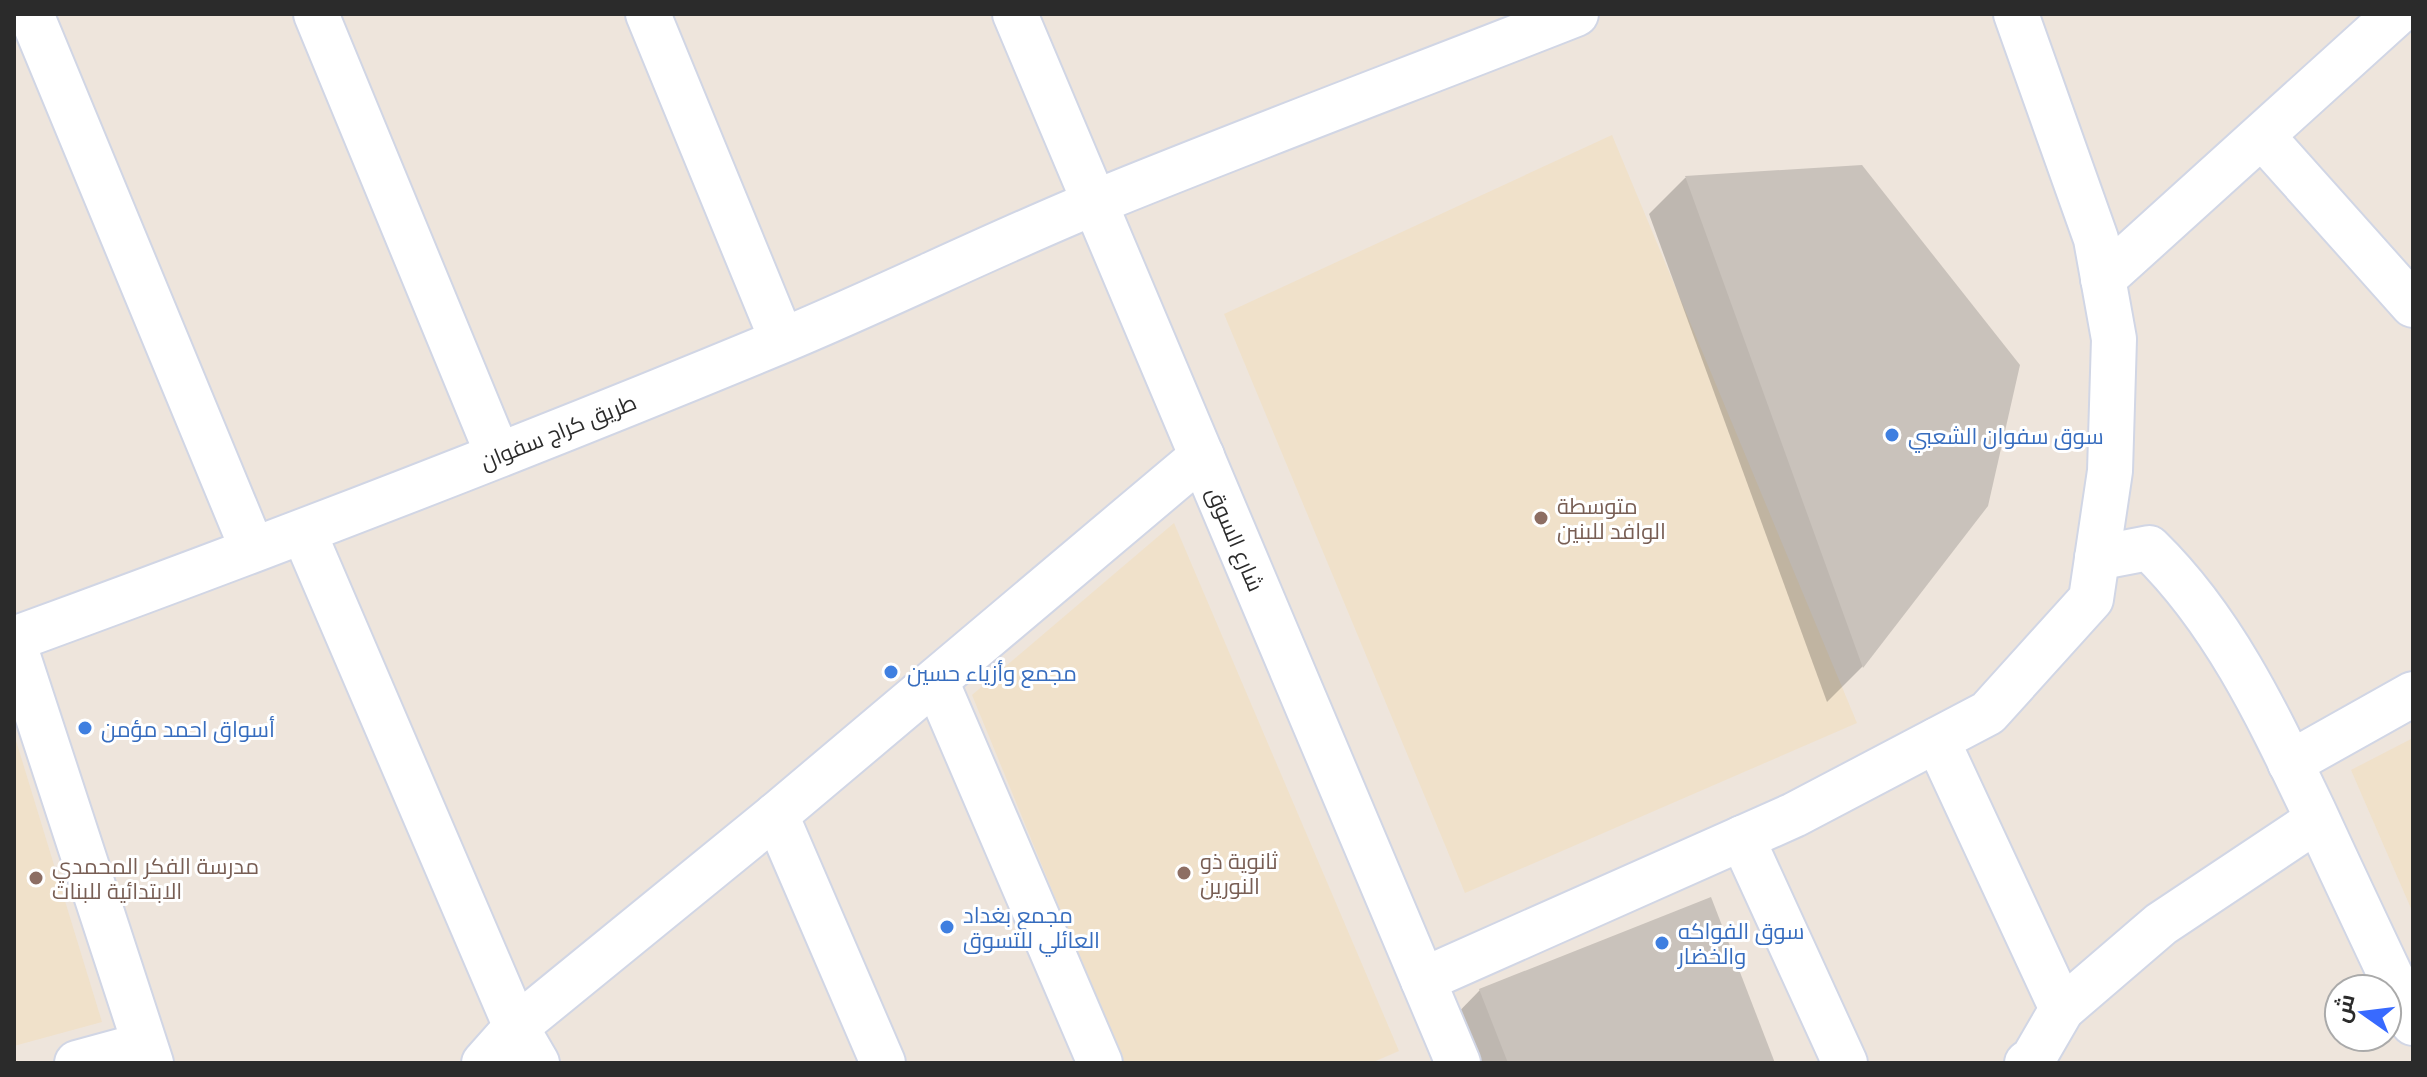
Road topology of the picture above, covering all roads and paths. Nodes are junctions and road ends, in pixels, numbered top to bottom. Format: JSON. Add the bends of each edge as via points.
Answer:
{"nodes":[{"id":1,"x":31,"y":14,"type":"edge"},
{"id":2,"x":316,"y":14,"type":"edge"},
{"id":3,"x":648,"y":14,"type":"edge"},
{"id":4,"x":1015,"y":14,"type":"edge"},
{"id":5,"x":1576,"y":14,"type":"edge"},
{"id":6,"x":2016,"y":14,"type":"edge"},
{"id":7,"x":2396,"y":14,"type":"edge"},
{"id":8,"x":2262,"y":136,"type":"junction"},
{"id":9,"x":1095,"y":203,"type":"junction"},
{"id":10,"x":2103,"y":279,"type":"junction"},
{"id":11,"x":2413,"y":305,"type":"edge"},
{"id":12,"x":782,"y":340,"type":"junction"},
{"id":13,"x":498,"y":455,"type":"junction"},
{"id":14,"x":1202,"y":456,"type":"junction"},
{"id":15,"x":304,"y":533,"type":"junction"},
{"id":16,"x":252,"y":548,"type":"junction"},
{"id":17,"x":2097,"y":558,"type":"junction"},
{"id":18,"x":14,"y":641,"type":"edge"},
{"id":19,"x":936,"y":681,"type":"junction"},
{"id":20,"x":2413,"y":694,"type":"edge"},
{"id":21,"x":1937,"y":740,"type":"junction"},
{"id":22,"x":2290,"y":763,"type":"junction"},
{"id":23,"x":776,"y":815,"type":"junction"},
{"id":24,"x":2317,"y":820,"type":"junction"},
{"id":25,"x":1742,"y":838,"type":"junction"},
{"id":26,"x":1423,"y":980,"type":"junction"},
{"id":27,"x":2062,"y":1009,"type":"junction"},
{"id":28,"x":2413,"y":1023,"type":"edge"},
{"id":29,"x":527,"y":1045,"type":"edge"},
{"id":30,"x":147,"y":1054,"type":"edge"},
{"id":31,"x":77,"y":1063,"type":"edge"},
{"id":32,"x":484,"y":1063,"type":"edge"},
{"id":33,"x":883,"y":1063,"type":"edge"},
{"id":34,"x":1100,"y":1063,"type":"edge"},
{"id":35,"x":1458,"y":1063,"type":"edge"},
{"id":36,"x":1845,"y":1063,"type":"edge"},
{"id":37,"x":2027,"y":1063,"type":"edge"}],
"edges":[{"from":1,"to":16,"type":"street"},
{"from":2,"to":13,"type":"street"},
{"from":3,"to":12,"type":"street"},
{"from":4,"to":9,"type":"street","name":"شارع السوق"},
{"from":5,"to":9,"type":"street","name":"طريق كراج سفوان"},
{"from":6,"to":10,"type":"street","via":[[2096,239]]},
{"from":7,"to":8,"type":"street"},
{"from":8,"to":10,"type":"street"},
{"from":8,"to":11,"type":"street"},
{"from":9,"to":12,"type":"street","name":"طريق كراج سفوان"},
{"from":9,"to":14,"type":"street","name":"شارع السوق"},
{"from":10,"to":17,"type":"street","via":[[2114,339],[2110,471]]},
{"from":12,"to":13,"type":"street","name":"طريق كراج سفوان"},
{"from":13,"to":15,"type":"street","name":"طريق كراج سفوان"},
{"from":14,"to":19,"type":"street"},
{"from":14,"to":26,"type":"street","name":"شارع السوق"},
{"from":15,"to":16,"type":"street","name":"طريق كراج سفوان"},
{"from":15,"to":29,"type":"street"},
{"from":16,"to":18,"type":"street","name":"طريق كراج سفوان"},
{"from":17,"to":21,"type":"street","via":[[2091,599],[1988,713]]},
{"from":17,"to":22,"type":"street","via":[[2149,548],[2180,578],[2224,639]]},
{"from":18,"to":30,"type":"street"},
{"from":19,"to":23,"type":"street"},
{"from":19,"to":34,"type":"street"},
{"from":20,"to":22,"type":"street"},
{"from":21,"to":25,"type":"street"},
{"from":21,"to":27,"type":"street"},
{"from":22,"to":24,"type":"street"},
{"from":23,"to":29,"type":"street"},
{"from":23,"to":33,"type":"street"},
{"from":24,"to":27,"type":"street","via":[[2161,924]]},
{"from":24,"to":28,"type":"street"},
{"from":25,"to":26,"type":"street"},
{"from":25,"to":36,"type":"street"},
{"from":26,"to":35,"type":"street","name":"شارع السوق"},
{"from":27,"to":37,"type":"street"},
{"from":29,"to":32,"type":"street"},
{"from":30,"to":31,"type":"street"}]}
